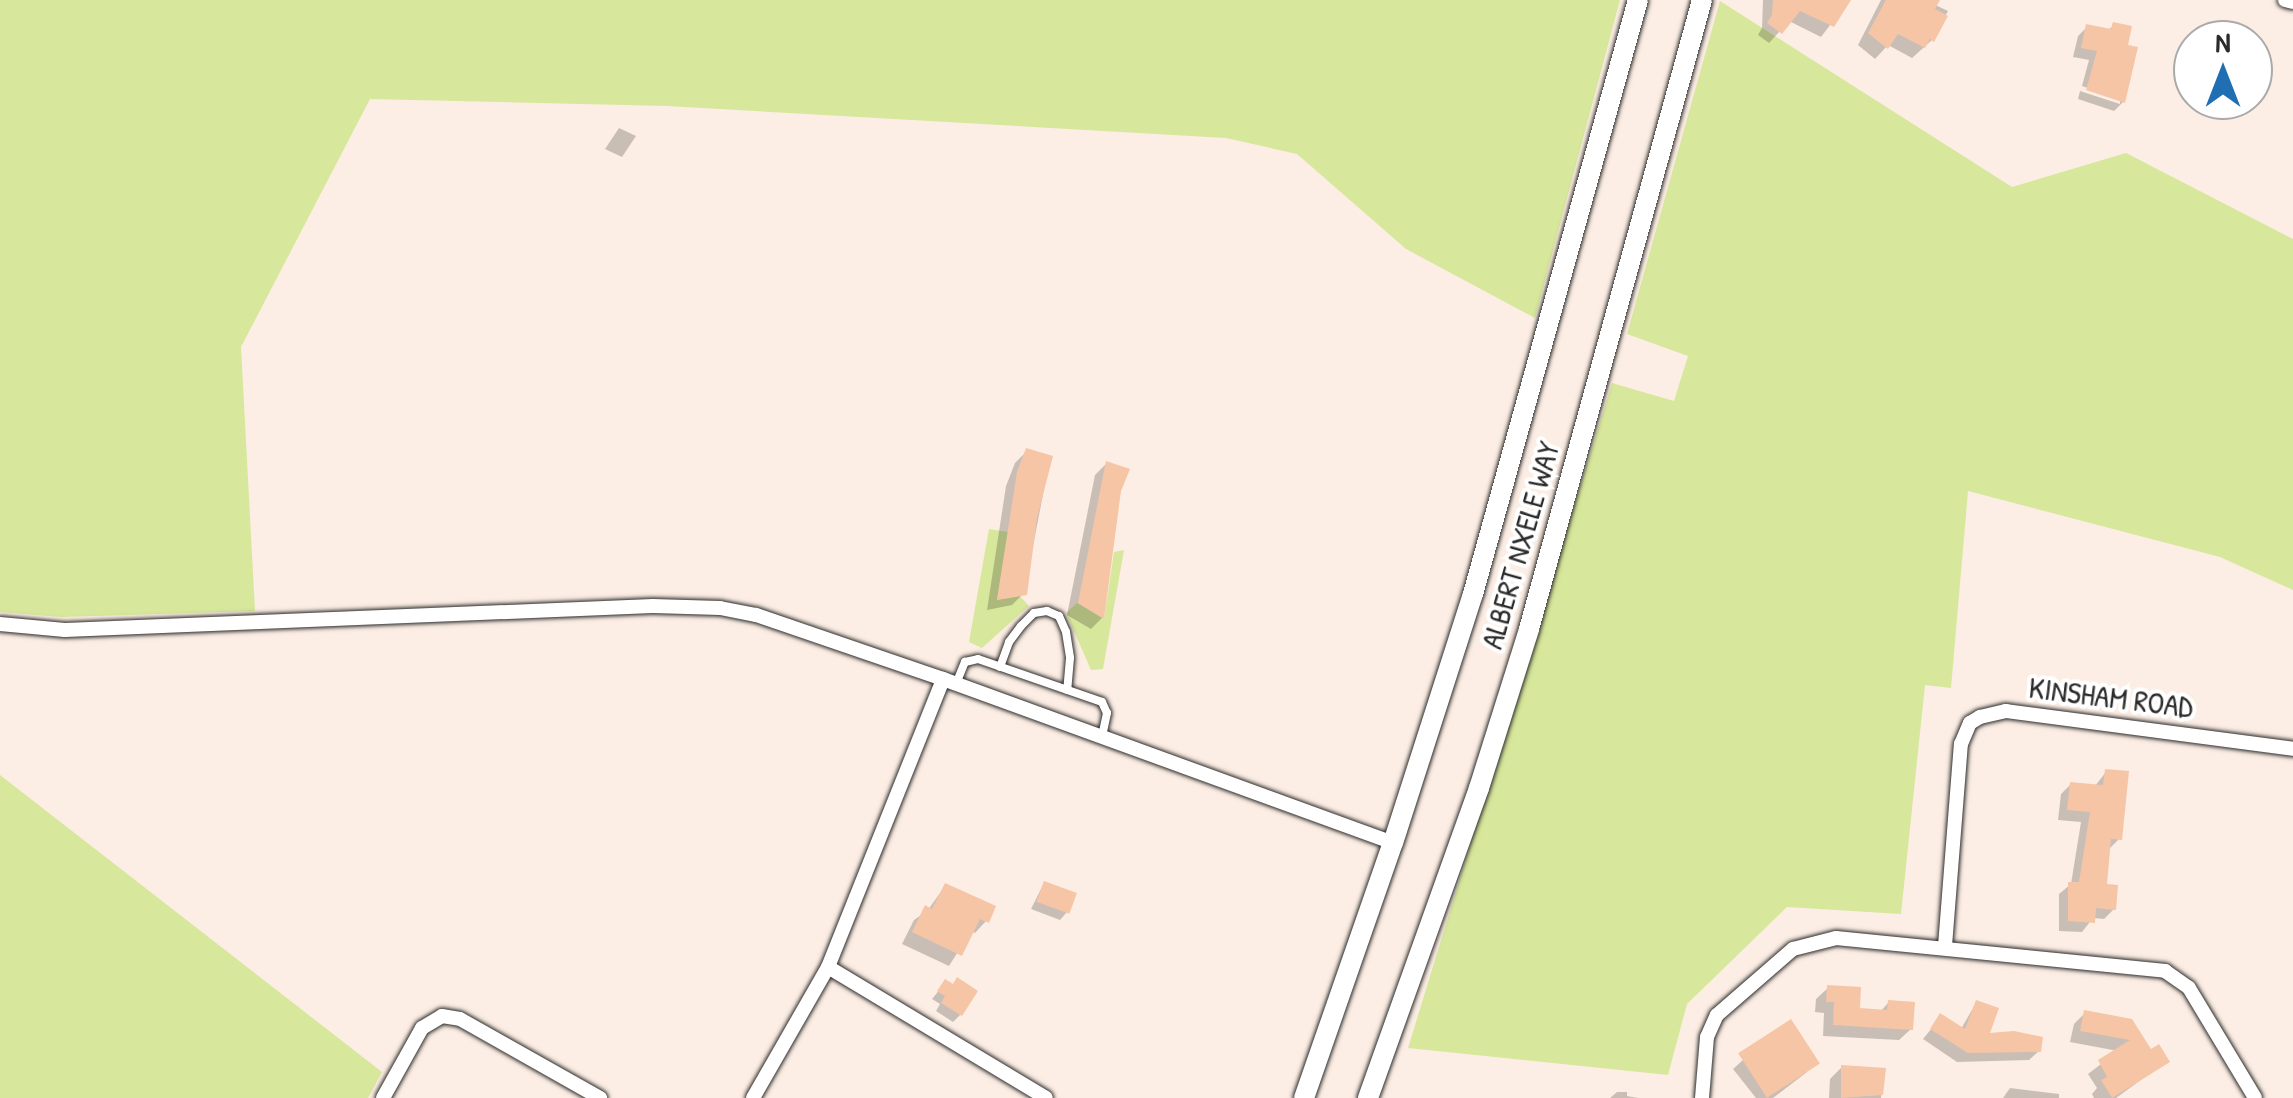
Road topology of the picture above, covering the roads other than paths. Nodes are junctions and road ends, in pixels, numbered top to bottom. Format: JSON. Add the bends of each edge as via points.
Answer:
{"nodes":[{"id":1,"x":1638,"y":0,"type":"edge"},
{"id":2,"x":1702,"y":0,"type":"edge"},
{"id":3,"x":2285,"y":0,"type":"edge"},
{"id":4,"x":2293,"y":2,"type":"edge"},
{"id":5,"x":0,"y":624,"type":"edge"},
{"id":6,"x":1000,"y":667,"type":"junction"},
{"id":7,"x":950,"y":681,"type":"junction"},
{"id":8,"x":1067,"y":690,"type":"junction"},
{"id":9,"x":1102,"y":737,"type":"junction"},
{"id":10,"x":2293,"y":749,"type":"edge"},
{"id":11,"x":1393,"y":844,"type":"junction"},
{"id":12,"x":1945,"y":946,"type":"junction"},
{"id":13,"x":828,"y":967,"type":"junction"},
{"id":14,"x":382,"y":1098,"type":"edge"},
{"id":15,"x":600,"y":1098,"type":"edge"},
{"id":16,"x":753,"y":1098,"type":"edge"},
{"id":17,"x":1046,"y":1098,"type":"edge"},
{"id":18,"x":1304,"y":1098,"type":"edge"},
{"id":19,"x":1368,"y":1098,"type":"edge"},
{"id":20,"x":1702,"y":1098,"type":"edge"},
{"id":21,"x":2256,"y":1098,"type":"edge"}],
"edges":[{"from":1,"to":11,"type":"main road","name":"ALBERT NXELE WAY","via":[[1472,594]]},
{"from":2,"to":19,"type":"main road","name":"ALBERT NXELE WAY","via":[[1529,629],[1480,788]]},
{"from":3,"to":4,"type":"street"},
{"from":5,"to":7,"type":"street","via":[[65,630],[686,606],[756,615]]},
{"from":6,"to":7,"type":"lane","via":[[965,662]]},
{"from":6,"to":8,"type":"lane"},
{"from":6,"to":8,"type":"lane","via":[[1021,626],[1047,611],[1059,616],[1066,632]]},
{"from":7,"to":9,"type":"street"},
{"from":7,"to":13,"type":"street"},
{"from":8,"to":9,"type":"lane","via":[[1102,702]]},
{"from":9,"to":11,"type":"street"},
{"from":10,"to":12,"type":"street","name":"KINSHAM ROAD","via":[[2006,711],[1980,717],[1961,744]]},
{"from":11,"to":18,"type":"main road","name":"ALBERT NXELE WAY"},
{"from":12,"to":20,"type":"street","via":[[1836,938],[1793,950],[1718,1014],[1707,1037]]},
{"from":12,"to":21,"type":"street","via":[[2165,971],[2189,988]]},
{"from":13,"to":16,"type":"street"},
{"from":13,"to":17,"type":"street"},
{"from":14,"to":15,"type":"street","via":[[422,1028],[452,1016]]}]}
